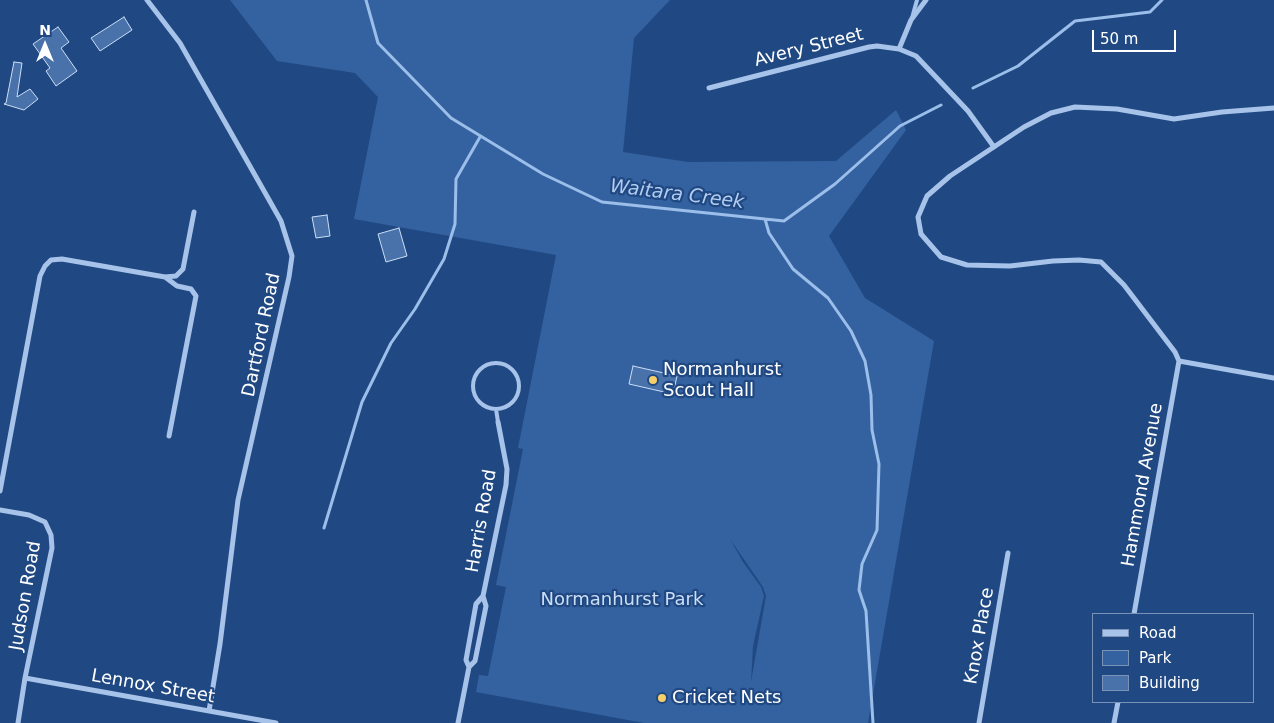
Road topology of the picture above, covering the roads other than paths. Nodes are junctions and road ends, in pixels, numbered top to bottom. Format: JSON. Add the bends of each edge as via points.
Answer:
{"nodes":[{"id":1,"x":147,"y":0,"type":"edge"},
{"id":2,"x":916,"y":0,"type":"edge"},
{"id":3,"x":926,"y":0,"type":"edge"},
{"id":4,"x":911,"y":20,"type":"junction"},
{"id":5,"x":899,"y":49,"type":"junction"},
{"id":6,"x":709,"y":88,"type":"dead end"},
{"id":7,"x":1274,"y":108,"type":"edge"},
{"id":8,"x":994,"y":147,"type":"junction"},
{"id":9,"x":194,"y":212,"type":"dead end"},
{"id":10,"x":165,"y":278,"type":"junction"},
{"id":11,"x":1179,"y":361,"type":"junction"},
{"id":12,"x":1274,"y":378,"type":"edge"},
{"id":13,"x":496,"y":410,"type":"junction"},
{"id":14,"x":498,"y":422,"type":"joint"},
{"id":15,"x":169,"y":436,"type":"dead end"},
{"id":16,"x":0,"y":491,"type":"edge"},
{"id":17,"x":0,"y":510,"type":"edge"},
{"id":18,"x":1008,"y":553,"type":"dead end"},
{"id":19,"x":483,"y":596,"type":"junction"},
{"id":20,"x":1134,"y":613,"type":"edge"},
{"id":21,"x":469,"y":667,"type":"junction"},
{"id":22,"x":25,"y":678,"type":"junction"},
{"id":23,"x":1118,"y":703,"type":"edge"},
{"id":24,"x":209,"y":711,"type":"junction"},
{"id":25,"x":18,"y":723,"type":"edge"},
{"id":26,"x":276,"y":723,"type":"edge"},
{"id":27,"x":458,"y":723,"type":"edge"},
{"id":28,"x":979,"y":723,"type":"edge"},
{"id":29,"x":1114,"y":723,"type":"edge"}],
"edges":[{"from":1,"to":24,"type":"street","name":"Dartford Road","via":[[180,44],[273,206],[292,256],[238,500]]},
{"from":2,"to":4,"type":"lane"},
{"from":3,"to":4,"type":"street"},
{"from":4,"to":5,"type":"street"},
{"from":5,"to":6,"type":"street","name":"Avery Street","via":[[869,47]]},
{"from":5,"to":8,"type":"street","name":"Avery Street","via":[[916,56],[968,111]]},
{"from":7,"to":8,"type":"street","via":[[1174,119],[1117,109],[1075,107],[1050,113]]},
{"from":8,"to":11,"type":"street","via":[[950,176],[927,196],[918,217],[921,234],[941,257],[967,266],[1079,260],[1101,262],[1124,286]]},
{"from":9,"to":10,"type":"street","via":[[183,269],[176,276]]},
{"from":10,"to":15,"type":"street","via":[[177,286],[191,289],[196,296]]},
{"from":10,"to":16,"type":"street","via":[[62,259],[51,260],[45,266],[40,276]]},
{"from":11,"to":12,"type":"street"},
{"from":11,"to":20,"type":"street","name":"Hammond Avenue"},
{"from":13,"to":13,"type":"lane","via":[[484,406],[476,398],[473,386],[480,370],[491,364],[502,364],[513,370],[519,387],[512,403]]},
{"from":13,"to":14,"type":"lane"},
{"from":14,"to":19,"type":"street","name":"Harris Road","via":[[507,469],[506,485]]},
{"from":17,"to":22,"type":"street","name":"Judson Road","via":[[29,515],[45,522],[51,535],[52,548]]},
{"from":18,"to":28,"type":"street","name":"Knox Place"},
{"from":19,"to":21,"type":"street","name":"Harris Road","via":[[486,606],[475,661]]},
{"from":19,"to":21,"type":"street","name":"Harris Road","via":[[476,604],[466,660]]},
{"from":21,"to":27,"type":"street","name":"Harris Road"},
{"from":22,"to":24,"type":"street","name":"Lennox Street"},
{"from":22,"to":25,"type":"street","name":"Judson Road"},
{"from":23,"to":29,"type":"street"},
{"from":24,"to":26,"type":"street","name":"Lennox Street"}]}
